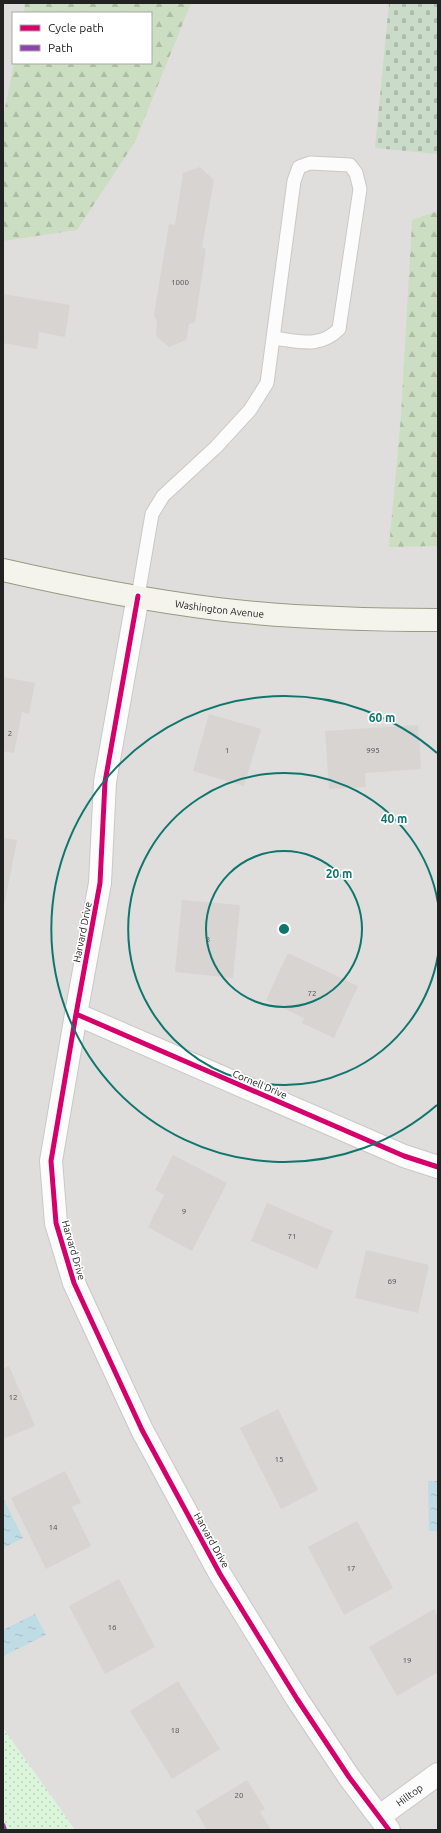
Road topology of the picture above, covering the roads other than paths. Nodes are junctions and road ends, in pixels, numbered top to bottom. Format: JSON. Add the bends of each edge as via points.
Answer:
{"nodes":[{"id":1,"x":274,"y":338,"type":"junction"},
{"id":2,"x":3,"y":570,"type":"edge"},
{"id":3,"x":138,"y":596,"type":"junction"},
{"id":4,"x":438,"y":620,"type":"edge"},
{"id":5,"x":76,"y":1014,"type":"junction"},
{"id":6,"x":438,"y":1167,"type":"edge"},
{"id":7,"x":438,"y":1774,"type":"edge"},
{"id":8,"x":384,"y":1823,"type":"edge"}],
"edges":[{"from":1,"to":1,"type":"lane","via":[[294,181],[299,167],[310,163],[350,165],[356,173],[360,189],[339,329],[331,338],[319,342]]},
{"from":1,"to":3,"type":"lane","via":[[267,383],[250,410],[216,447],[163,496],[152,514]]},
{"from":2,"to":3,"type":"main road","name":"Washington Avenue","via":[[63,584]]},
{"from":3,"to":4,"type":"main road","name":"Washington Avenue","via":[[218,609],[353,620]]},
{"from":3,"to":5,"type":"street","name":"Harvard Drive","via":[[105,782],[100,883]]},
{"from":5,"to":6,"type":"street","name":"Cornell Drive","via":[[404,1156]]},
{"from":5,"to":8,"type":"street","name":"Harvard Drive","via":[[51,1161],[56,1223],[74,1282],[142,1430],[220,1574],[297,1699],[349,1777]]},
{"from":7,"to":8,"type":"street","name":"Hilltop"}]}
